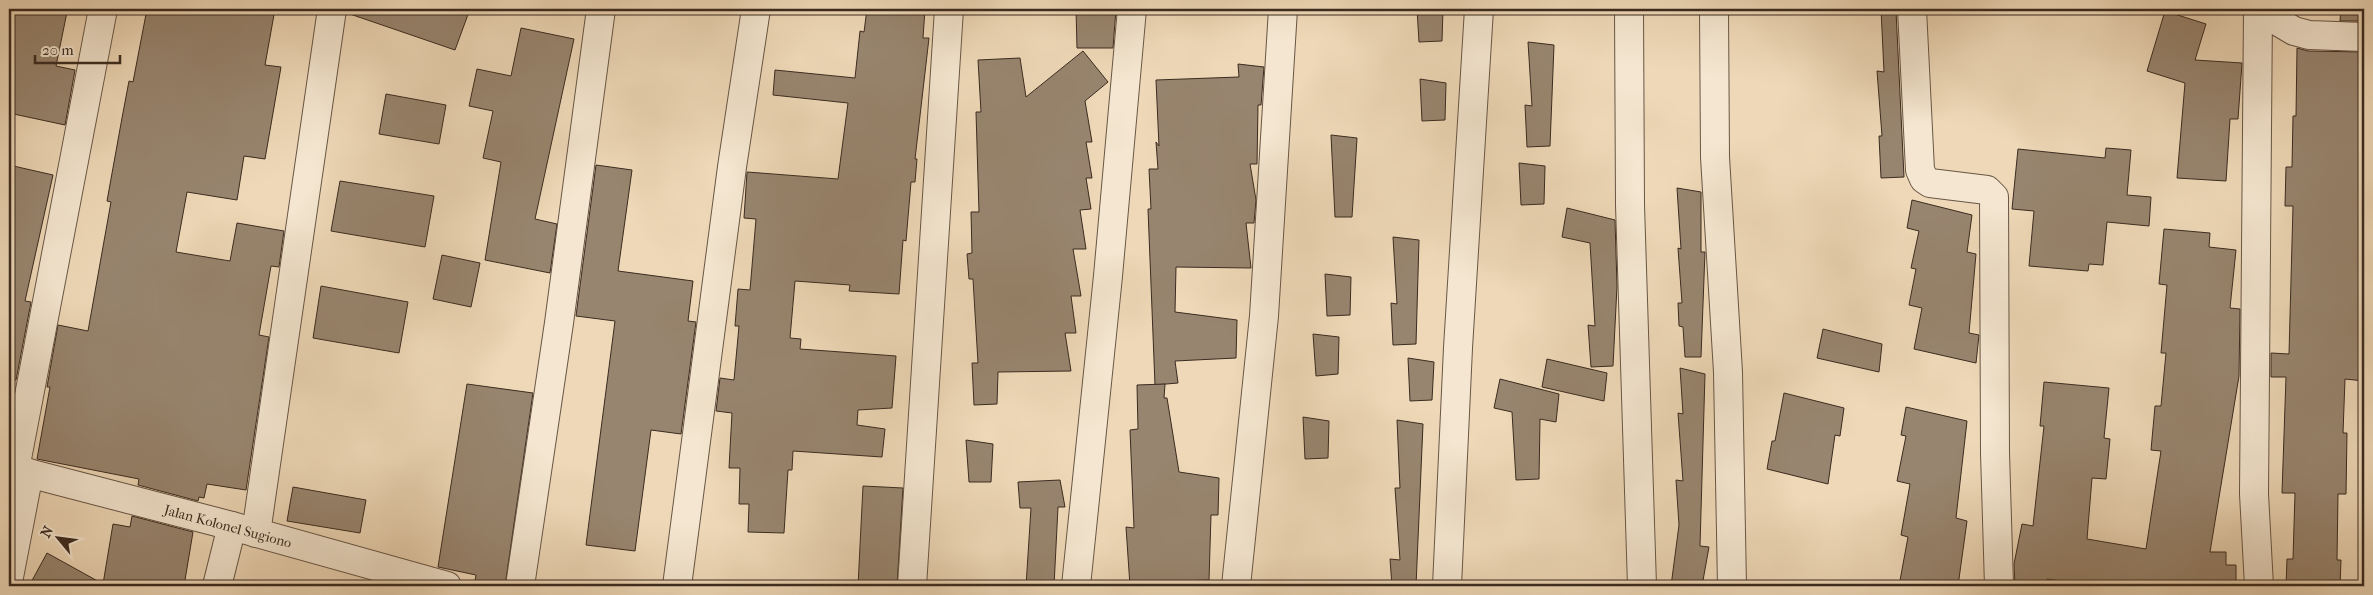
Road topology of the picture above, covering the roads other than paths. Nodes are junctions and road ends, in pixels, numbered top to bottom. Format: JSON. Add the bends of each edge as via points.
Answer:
{"nodes":[{"id":1,"x":103,"y":9,"type":"edge"},
{"id":2,"x":332,"y":9,"type":"edge"},
{"id":3,"x":601,"y":9,"type":"edge"},
{"id":4,"x":756,"y":9,"type":"edge"},
{"id":5,"x":949,"y":9,"type":"edge"},
{"id":6,"x":1132,"y":9,"type":"edge"},
{"id":7,"x":1283,"y":9,"type":"edge"},
{"id":8,"x":1479,"y":9,"type":"edge"},
{"id":9,"x":1628,"y":9,"type":"edge"},
{"id":10,"x":1714,"y":9,"type":"edge"},
{"id":11,"x":1912,"y":9,"type":"edge"},
{"id":12,"x":2257,"y":9,"type":"edge"},
{"id":13,"x":2364,"y":37,"type":"edge"},
{"id":14,"x":17,"y":470,"type":"edge"},
{"id":15,"x":244,"y":530,"type":"junction"},
{"id":16,"x":9,"y":577,"type":"edge"},
{"id":17,"x":217,"y":586,"type":"edge"},
{"id":18,"x":447,"y":586,"type":"edge"},
{"id":19,"x":520,"y":586,"type":"edge"},
{"id":20,"x":677,"y":586,"type":"edge"},
{"id":21,"x":912,"y":586,"type":"edge"},
{"id":22,"x":1076,"y":586,"type":"edge"},
{"id":23,"x":1236,"y":586,"type":"edge"},
{"id":24,"x":1447,"y":586,"type":"edge"},
{"id":25,"x":1642,"y":586,"type":"edge"},
{"id":26,"x":1732,"y":586,"type":"edge"},
{"id":27,"x":1999,"y":586,"type":"edge"},
{"id":28,"x":2258,"y":586,"type":"edge"}],
"edges":[{"from":1,"to":14,"type":"street"},
{"from":2,"to":15,"type":"street"},
{"from":3,"to":19,"type":"street"},
{"from":4,"to":20,"type":"street"},
{"from":5,"to":21,"type":"street"},
{"from":6,"to":22,"type":"street"},
{"from":7,"to":23,"type":"street","via":[[1264,316]]},
{"from":8,"to":24,"type":"street"},
{"from":9,"to":25,"type":"street","via":[[1630,205]]},
{"from":10,"to":26,"type":"street","via":[[1715,157],[1728,372]]},
{"from":11,"to":27,"type":"street","via":[[1920,170],[1930,183],[1987,190],[1994,198]]},
{"from":12,"to":13,"type":"street","via":[[2309,35]]},
{"from":12,"to":28,"type":"street","via":[[2254,494]]},
{"from":14,"to":15,"type":"street","name":"Jalan Kolonel Sugiono"},
{"from":14,"to":16,"type":"street"},
{"from":15,"to":17,"type":"street"},
{"from":15,"to":18,"type":"street","name":"Jalan Kolonel Sugiono"}]}
